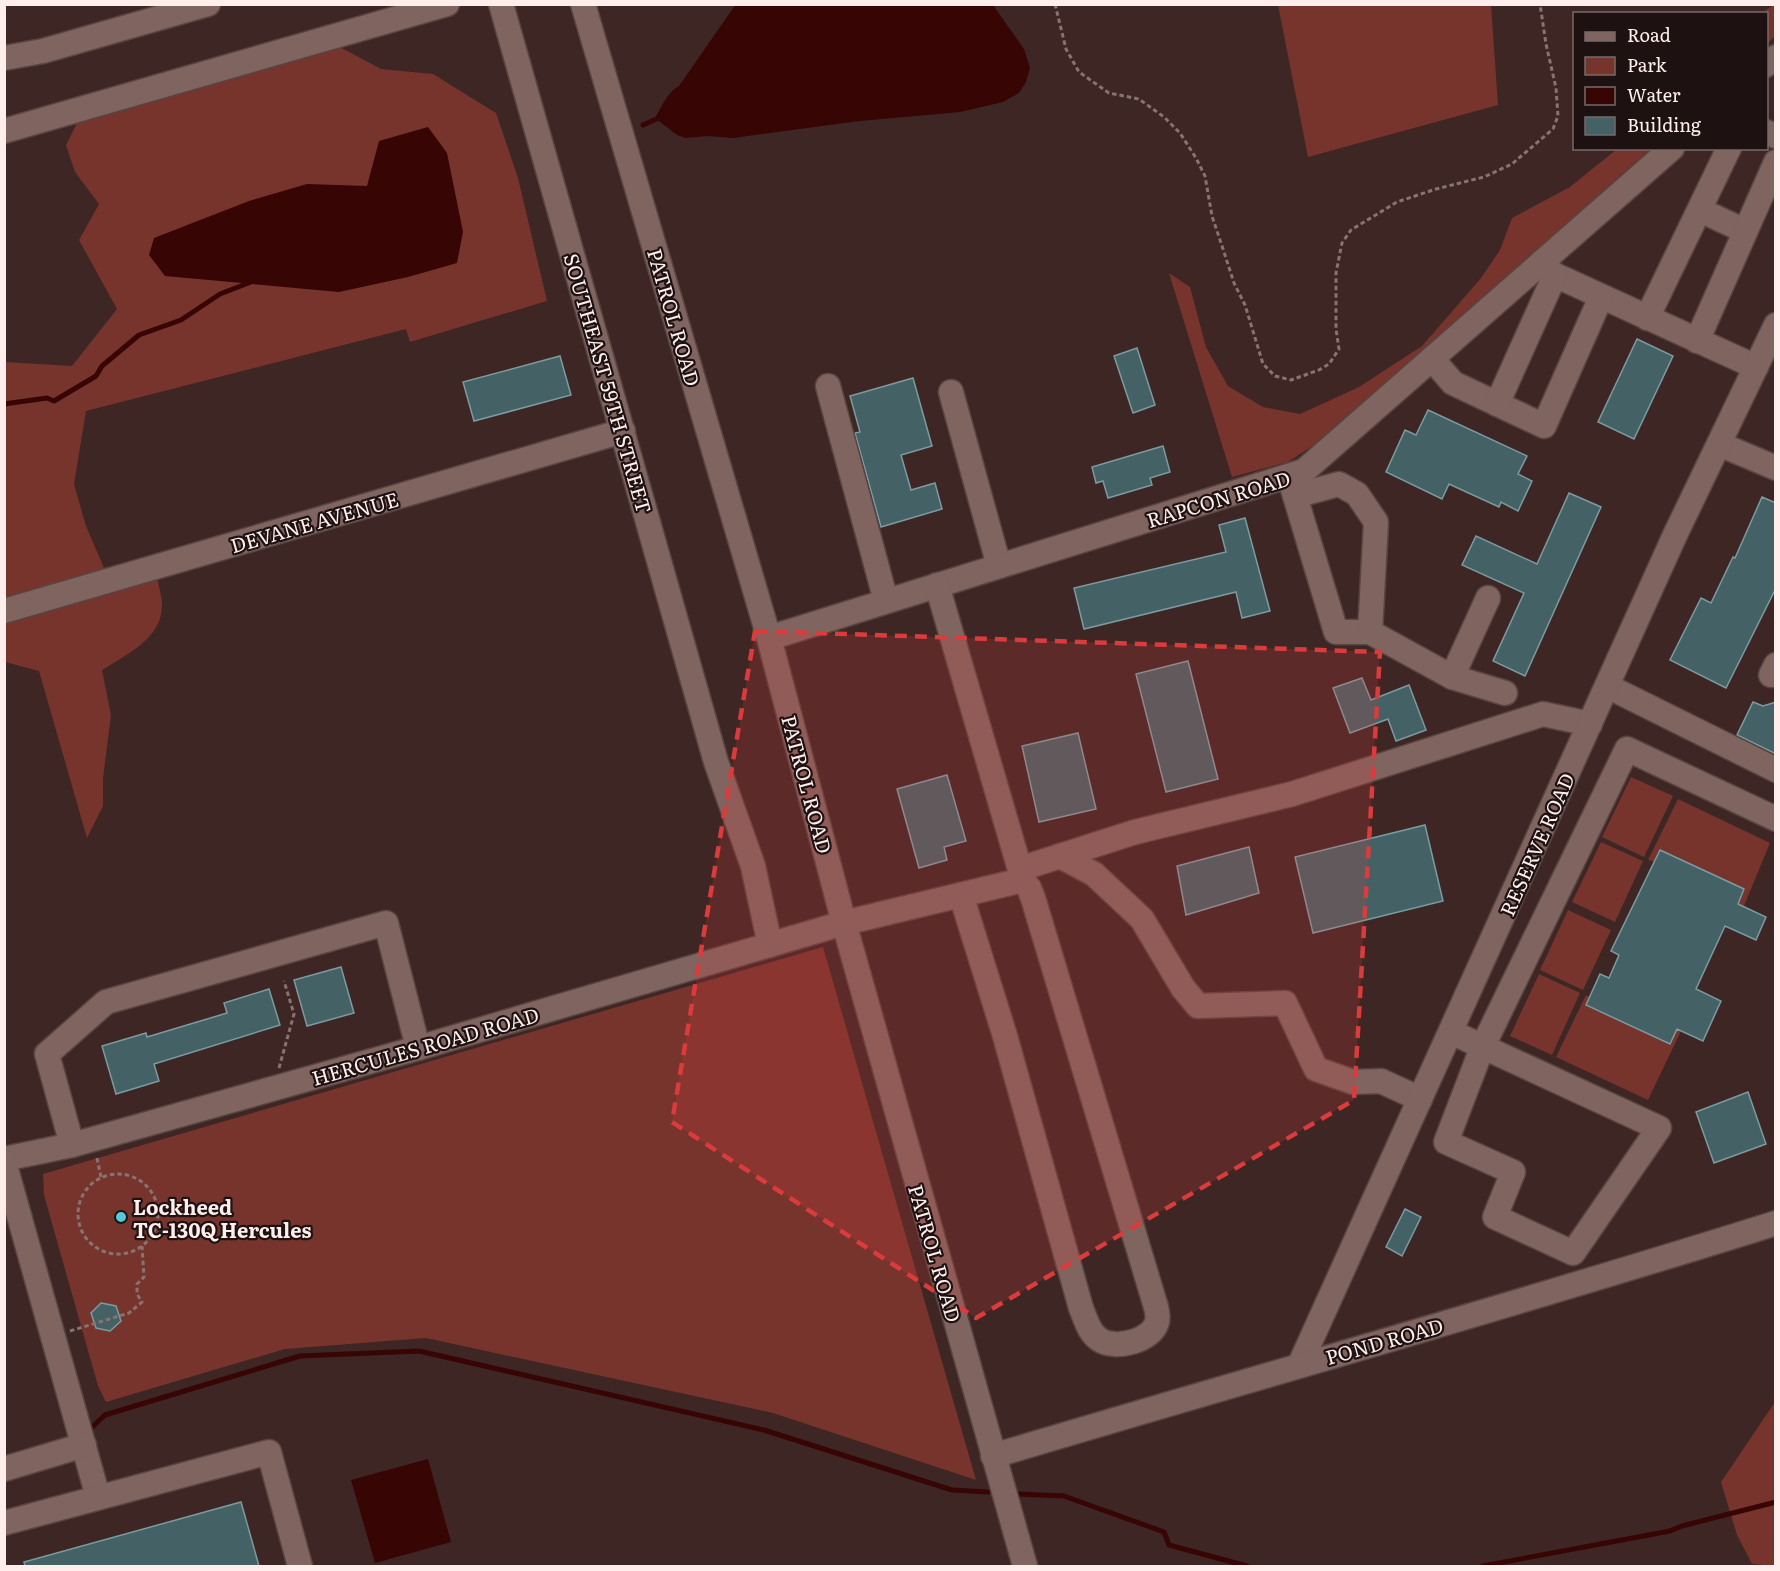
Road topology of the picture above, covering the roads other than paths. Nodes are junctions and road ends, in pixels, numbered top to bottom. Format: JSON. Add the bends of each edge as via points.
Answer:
{"nodes":[{"id":1,"x":208,"y":4,"type":"edge"},
{"id":2,"x":447,"y":4,"type":"edge"},
{"id":3,"x":501,"y":4,"type":"edge"},
{"id":4,"x":583,"y":4,"type":"edge"},
{"id":5,"x":4,"y":58,"type":"edge"},
{"id":6,"x":4,"y":131,"type":"edge"},
{"id":7,"x":1670,"y":150,"type":"edge"},
{"id":8,"x":1728,"y":150,"type":"edge"},
{"id":9,"x":1776,"y":162,"type":"edge"},
{"id":10,"x":1700,"y":210,"type":"junction"},
{"id":11,"x":1745,"y":231,"type":"junction"},
{"id":12,"x":1548,"y":269,"type":"junction"},
{"id":13,"x":1601,"y":297,"type":"junction"},
{"id":14,"x":1647,"y":318,"type":"junction"},
{"id":15,"x":1776,"y":325,"type":"edge"},
{"id":16,"x":1697,"y":341,"type":"junction"},
{"id":17,"x":1432,"y":359,"type":"junction"},
{"id":18,"x":1756,"y":366,"type":"junction"},
{"id":19,"x":828,"y":386,"type":"dead end"},
{"id":20,"x":951,"y":392,"type":"dead end"},
{"id":21,"x":1497,"y":404,"type":"junction"},
{"id":22,"x":623,"y":431,"type":"junction"},
{"id":23,"x":1719,"y":444,"type":"junction"},
{"id":24,"x":1320,"y":457,"type":"junction"},
{"id":25,"x":1776,"y":468,"type":"edge"},
{"id":26,"x":1339,"y":484,"type":"junction"},
{"id":27,"x":1292,"y":486,"type":"junction"},
{"id":28,"x":999,"y":566,"type":"junction"},
{"id":29,"x":937,"y":585,"type":"junction"},
{"id":30,"x":1488,"y":598,"type":"dead end"},
{"id":31,"x":886,"y":601,"type":"junction"},
{"id":32,"x":4,"y":611,"type":"edge"},
{"id":33,"x":1370,"y":632,"type":"junction"},
{"id":34,"x":769,"y":638,"type":"junction"},
{"id":35,"x":1452,"y":677,"type":"junction"},
{"id":36,"x":1607,"y":686,"type":"junction"},
{"id":37,"x":1505,"y":693,"type":"dead end"},
{"id":38,"x":1590,"y":724,"type":"junction"},
{"id":39,"x":1776,"y":770,"type":"edge"},
{"id":40,"x":1776,"y":819,"type":"edge"},
{"id":41,"x":1060,"y":856,"type":"junction"},
{"id":42,"x":1526,"y":867,"type":"junction"},
{"id":43,"x":1021,"y":874,"type":"junction"},
{"id":44,"x":1561,"y":885,"type":"junction"},
{"id":45,"x":961,"y":895,"type":"junction"},
{"id":46,"x":844,"y":923,"type":"junction"},
{"id":47,"x":770,"y":945,"type":"junction"},
{"id":48,"x":1450,"y":1032,"type":"junction"},
{"id":49,"x":418,"y":1048,"type":"junction"},
{"id":50,"x":1482,"y":1048,"type":"junction"},
{"id":51,"x":1420,"y":1098,"type":"junction"},
{"id":52,"x":72,"y":1145,"type":"junction"},
{"id":53,"x":4,"y":1160,"type":"edge"},
{"id":54,"x":12,"y":1217,"type":"edge"},
{"id":55,"x":1776,"y":1222,"type":"edge"},
{"id":56,"x":1573,"y":1253,"type":"junction"},
{"id":57,"x":1581,"y":1284,"type":"junction"},
{"id":58,"x":1300,"y":1364,"type":"junction"},
{"id":59,"x":84,"y":1445,"type":"junction"},
{"id":60,"x":993,"y":1456,"type":"junction"},
{"id":61,"x":4,"y":1469,"type":"edge"},
{"id":62,"x":98,"y":1497,"type":"junction"},
{"id":63,"x":4,"y":1523,"type":"edge"},
{"id":64,"x":300,"y":1566,"type":"edge"},
{"id":65,"x":1025,"y":1566,"type":"edge"}],
"edges":[{"from":1,"to":5,"type":"street","via":[[43,51]]},
{"from":2,"to":6,"type":"street"},
{"from":3,"to":22,"type":"street","name":"SOUTHEAST 59TH STREET"},
{"from":4,"to":34,"type":"street","name":"PATROL ROAD"},
{"from":7,"to":12,"type":"street","name":"RAPCON ROAD"},
{"from":8,"to":10,"type":"street"},
{"from":9,"to":11,"type":"street"},
{"from":10,"to":11,"type":"street"},
{"from":10,"to":14,"type":"street"},
{"from":11,"to":16,"type":"street"},
{"from":12,"to":13,"type":"street"},
{"from":12,"to":17,"type":"street","name":"RAPCON ROAD"},
{"from":12,"to":21,"type":"street"},
{"from":13,"to":14,"type":"street"},
{"from":13,"to":21,"type":"street","via":[[1544,426]]},
{"from":14,"to":16,"type":"street"},
{"from":15,"to":18,"type":"street","name":"RESERVE ROAD"},
{"from":16,"to":18,"type":"street"},
{"from":17,"to":21,"type":"street","via":[[1453,383]]},
{"from":17,"to":24,"type":"street","name":"RAPCON ROAD"},
{"from":18,"to":23,"type":"street","name":"RESERVE ROAD"},
{"from":19,"to":31,"type":"street"},
{"from":20,"to":28,"type":"street"},
{"from":22,"to":32,"type":"street","name":"DEVANE AVENUE"},
{"from":22,"to":47,"type":"street","name":"SOUTHEAST 59TH STREET","via":[[716,762],[753,866]]},
{"from":23,"to":25,"type":"street"},
{"from":23,"to":36,"type":"street","name":"RESERVE ROAD"},
{"from":24,"to":26,"type":"street"},
{"from":24,"to":27,"type":"street","name":"RAPCON ROAD"},
{"from":26,"to":27,"type":"street"},
{"from":26,"to":33,"type":"street","via":[[1357,494],[1376,522]]},
{"from":27,"to":28,"type":"street","name":"RAPCON ROAD"},
{"from":27,"to":33,"type":"street","via":[[1336,632]]},
{"from":28,"to":29,"type":"street","name":"RAPCON ROAD"},
{"from":29,"to":31,"type":"street","name":"RAPCON ROAD"},
{"from":29,"to":43,"type":"street"},
{"from":30,"to":35,"type":"street"},
{"from":31,"to":34,"type":"street","name":"RAPCON ROAD"},
{"from":33,"to":35,"type":"street"},
{"from":34,"to":46,"type":"street","name":"PATROL ROAD"},
{"from":35,"to":37,"type":"street"},
{"from":36,"to":38,"type":"street","name":"RESERVE ROAD"},
{"from":36,"to":39,"type":"street"},
{"from":38,"to":41,"type":"street","name":"HERCULES ROAD ROAD","via":[[1543,714],[1292,794],[1135,832]]},
{"from":38,"to":42,"type":"street","name":"RESERVE ROAD"},
{"from":40,"to":44,"type":"street","via":[[1627,749]]},
{"from":41,"to":43,"type":"street","name":"HERCULES ROAD ROAD"},
{"from":41,"to":51,"type":"street","via":[[1094,874],[1142,919],[1198,1006],[1285,1003],[1316,1068],[1353,1082],[1381,1081]]},
{"from":42,"to":44,"type":"street"},
{"from":42,"to":48,"type":"street","name":"RESERVE ROAD"},
{"from":43,"to":45,"type":"street","name":"HERCULES ROAD ROAD"},
{"from":43,"to":45,"type":"street","via":[[1033,898],[1156,1307],[1157,1322],[1150,1333],[1137,1340],[1114,1344],[1098,1339],[1081,1308]]},
{"from":44,"to":50,"type":"street"},
{"from":45,"to":46,"type":"street","name":"HERCULES ROAD ROAD"},
{"from":46,"to":47,"type":"street","name":"HERCULES ROAD ROAD"},
{"from":46,"to":60,"type":"street","name":"PATROL ROAD"},
{"from":47,"to":49,"type":"street","name":"HERCULES ROAD ROAD"},
{"from":48,"to":50,"type":"street"},
{"from":48,"to":51,"type":"street","name":"RESERVE ROAD"},
{"from":49,"to":52,"type":"street","name":"HERCULES ROAD ROAD"},
{"from":49,"to":52,"type":"street","via":[[386,923],[106,1002],[47,1054]]},
{"from":50,"to":56,"type":"street","via":[[1446,1142],[1513,1172],[1495,1217]]},
{"from":50,"to":56,"type":"street","via":[[1659,1128]]},
{"from":51,"to":58,"type":"street","name":"RESERVE ROAD"},
{"from":52,"to":53,"type":"street","name":"HERCULES ROAD ROAD"},
{"from":53,"to":54,"type":"street"},
{"from":54,"to":59,"type":"street","via":[[54,1335]]},
{"from":55,"to":57,"type":"street","name":"POND ROAD"},
{"from":56,"to":57,"type":"street"},
{"from":57,"to":58,"type":"street","name":"POND ROAD"},
{"from":58,"to":60,"type":"street","name":"POND ROAD"},
{"from":59,"to":61,"type":"street"},
{"from":59,"to":62,"type":"street"},
{"from":60,"to":65,"type":"street","name":"PATROL ROAD"},
{"from":62,"to":63,"type":"street"},
{"from":62,"to":64,"type":"street","via":[[269,1452]]}]}
